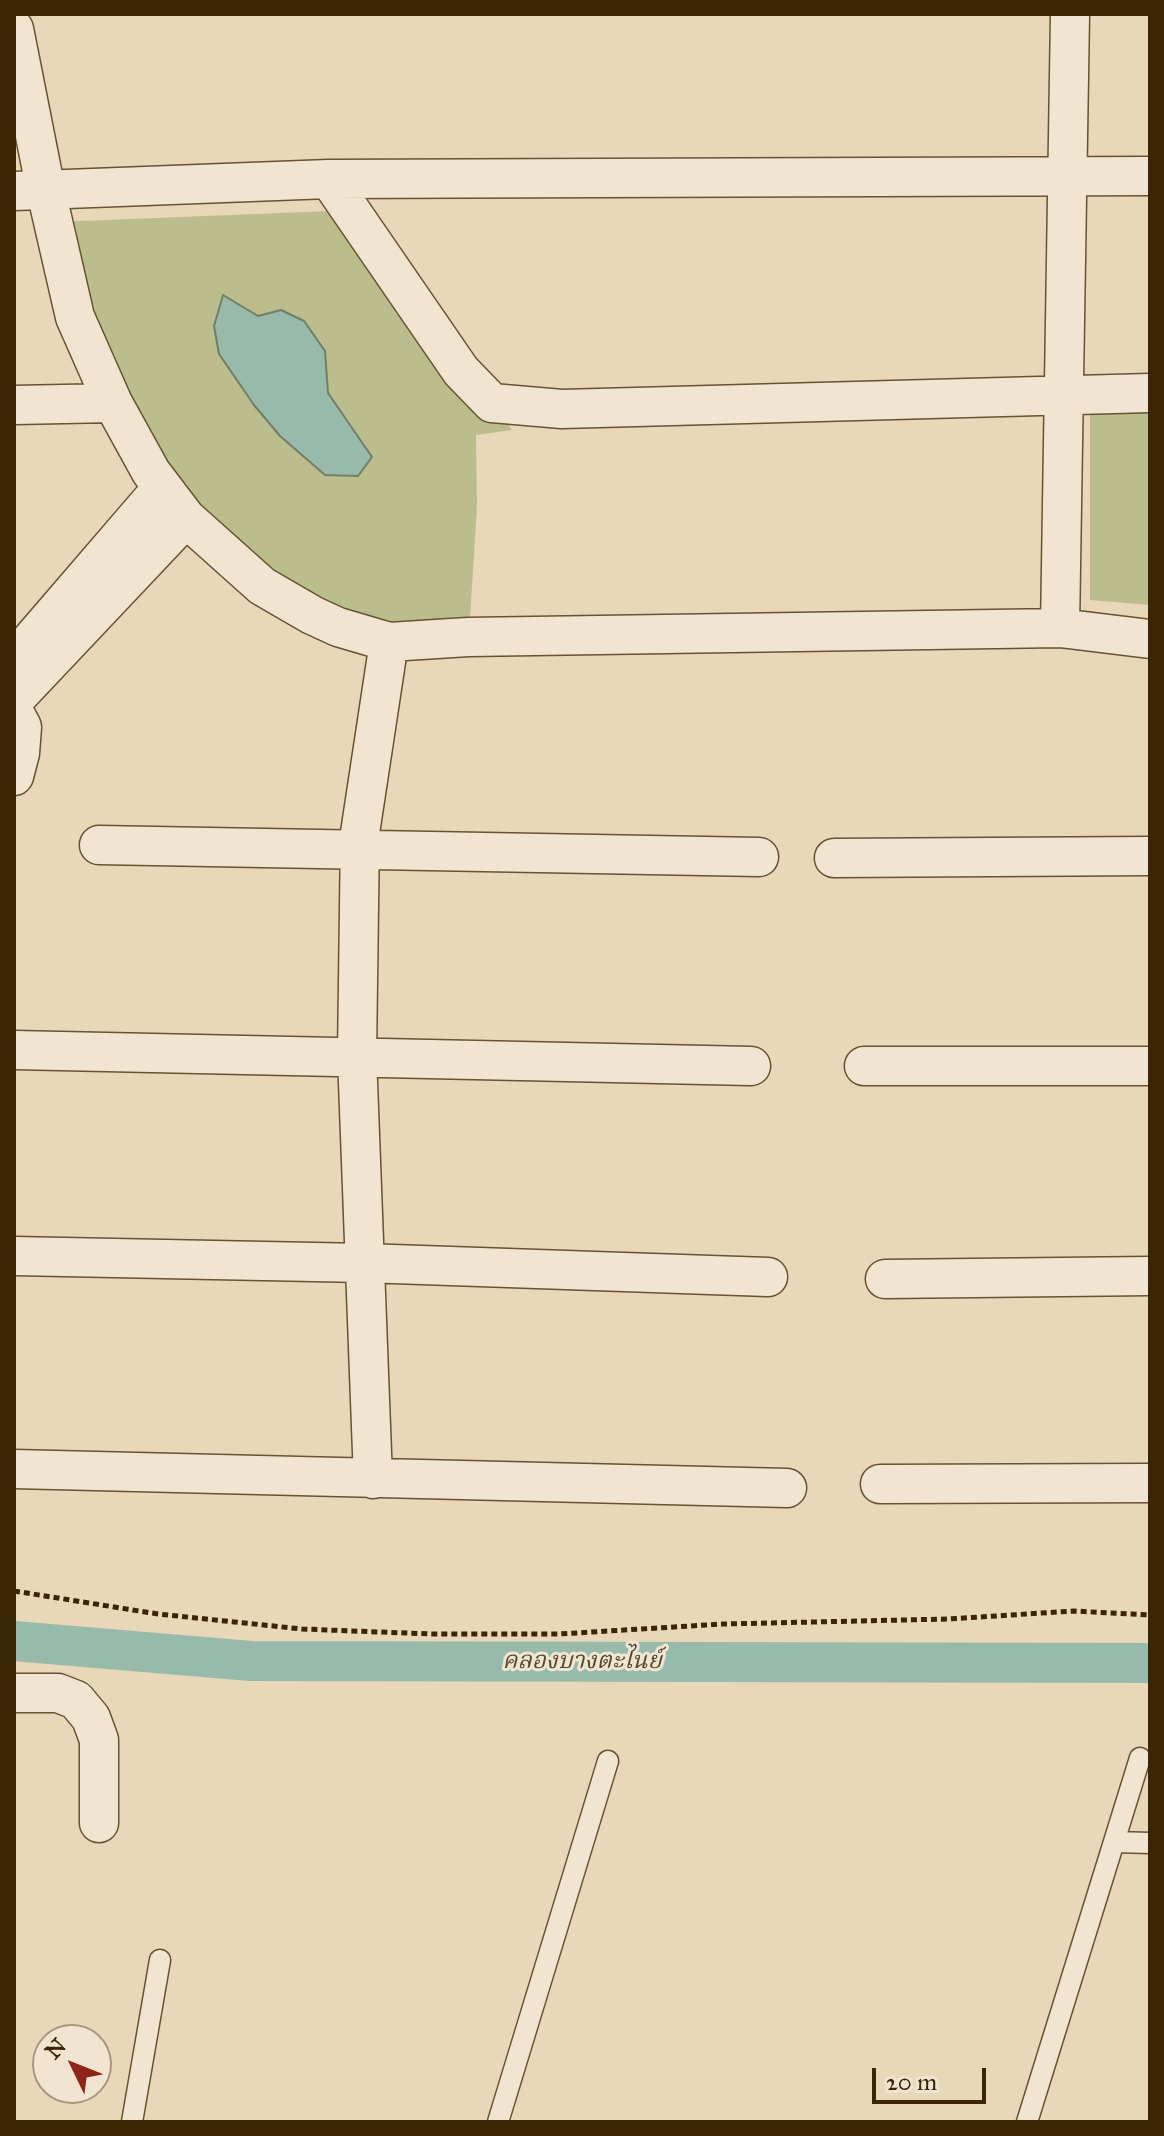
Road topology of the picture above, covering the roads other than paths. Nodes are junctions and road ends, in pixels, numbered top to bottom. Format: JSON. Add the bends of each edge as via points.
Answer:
{"nodes":[{"id":1,"x":1070,"y":14,"type":"edge"},
{"id":2,"x":14,"y":29,"type":"edge"},
{"id":3,"x":1066,"y":176,"type":"junction"},
{"id":4,"x":1150,"y":176,"type":"edge"},
{"id":5,"x":329,"y":179,"type":"junction"},
{"id":6,"x":30,"y":191,"type":"edge"},
{"id":7,"x":1150,"y":393,"type":"edge"},
{"id":8,"x":1063,"y":394,"type":"junction"},
{"id":9,"x":113,"y":403,"type":"junction"},
{"id":10,"x":14,"y":405,"type":"edge"},
{"id":11,"x":162,"y":488,"type":"junction"},
{"id":12,"x":186,"y":518,"type":"junction"},
{"id":13,"x":1060,"y":628,"type":"junction"},
{"id":14,"x":1150,"y":639,"type":"edge"},
{"id":15,"x":389,"y":642,"type":"junction"},
{"id":16,"x":14,"y":660,"type":"edge"},
{"id":17,"x":14,"y":700,"type":"edge"},
{"id":18,"x":14,"y":712,"type":"edge"},
{"id":19,"x":14,"y":776,"type":"edge"},
{"id":20,"x":99,"y":845,"type":"dead end"},
{"id":21,"x":361,"y":849,"type":"junction"},
{"id":22,"x":1150,"y":856,"type":"edge"},
{"id":23,"x":759,"y":857,"type":"dead end"},
{"id":24,"x":834,"y":858,"type":"dead end"},
{"id":25,"x":14,"y":1050,"type":"edge"},
{"id":26,"x":357,"y":1056,"type":"junction"},
{"id":27,"x":751,"y":1066,"type":"dead end"},
{"id":28,"x":864,"y":1066,"type":"dead end"},
{"id":29,"x":1150,"y":1066,"type":"edge"},
{"id":30,"x":14,"y":1256,"type":"edge"},
{"id":31,"x":364,"y":1263,"type":"junction"},
{"id":32,"x":1150,"y":1276,"type":"edge"},
{"id":33,"x":768,"y":1277,"type":"dead end"},
{"id":34,"x":885,"y":1279,"type":"dead end"},
{"id":35,"x":14,"y":1469,"type":"edge"},
{"id":36,"x":373,"y":1479,"type":"junction"},
{"id":37,"x":1150,"y":1483,"type":"edge"},
{"id":38,"x":880,"y":1484,"type":"dead end"},
{"id":39,"x":787,"y":1488,"type":"dead end"},
{"id":40,"x":14,"y":1693,"type":"edge"},
{"id":41,"x":1140,"y":1758,"type":"dead end"},
{"id":42,"x":608,"y":1761,"type":"dead end"},
{"id":43,"x":99,"y":1823,"type":"dead end"},
{"id":44,"x":1114,"y":1842,"type":"junction"},
{"id":45,"x":1150,"y":1843,"type":"edge"},
{"id":46,"x":160,"y":1960,"type":"dead end"},
{"id":47,"x":132,"y":2122,"type":"edge"},
{"id":48,"x":498,"y":2122,"type":"edge"},
{"id":49,"x":1027,"y":2122,"type":"edge"}],
"edges":[{"from":1,"to":3,"type":"street"},
{"from":2,"to":6,"type":"street"},
{"from":3,"to":4,"type":"street"},
{"from":3,"to":5,"type":"street"},
{"from":3,"to":8,"type":"street"},
{"from":5,"to":6,"type":"street"},
{"from":5,"to":8,"type":"street","via":[[461,371],[492,403],[562,409]]},
{"from":6,"to":9,"type":"street","via":[[75,317]]},
{"from":7,"to":8,"type":"street"},
{"from":8,"to":13,"type":"street"},
{"from":9,"to":10,"type":"street"},
{"from":9,"to":11,"type":"street"},
{"from":11,"to":12,"type":"street"},
{"from":11,"to":16,"type":"street"},
{"from":12,"to":15,"type":"street","via":[[262,586],[338,627]]},
{"from":12,"to":17,"type":"street"},
{"from":13,"to":14,"type":"street"},
{"from":13,"to":15,"type":"street"},
{"from":15,"to":21,"type":"street"},
{"from":18,"to":19,"type":"street","via":[[22,727]]},
{"from":20,"to":21,"type":"street"},
{"from":21,"to":23,"type":"street"},
{"from":21,"to":26,"type":"street"},
{"from":22,"to":24,"type":"street"},
{"from":25,"to":26,"type":"street"},
{"from":26,"to":27,"type":"street"},
{"from":26,"to":31,"type":"street"},
{"from":28,"to":29,"type":"street"},
{"from":30,"to":31,"type":"street"},
{"from":31,"to":33,"type":"street"},
{"from":31,"to":36,"type":"street"},
{"from":32,"to":34,"type":"street"},
{"from":35,"to":36,"type":"street"},
{"from":36,"to":39,"type":"street"},
{"from":37,"to":38,"type":"street"},
{"from":40,"to":43,"type":"street","via":[[58,1693],[76,1700],[91,1718],[99,1740]]},
{"from":41,"to":44,"type":"lane"},
{"from":42,"to":48,"type":"lane"},
{"from":44,"to":45,"type":"lane"},
{"from":44,"to":49,"type":"lane"},
{"from":46,"to":47,"type":"lane"}]}
